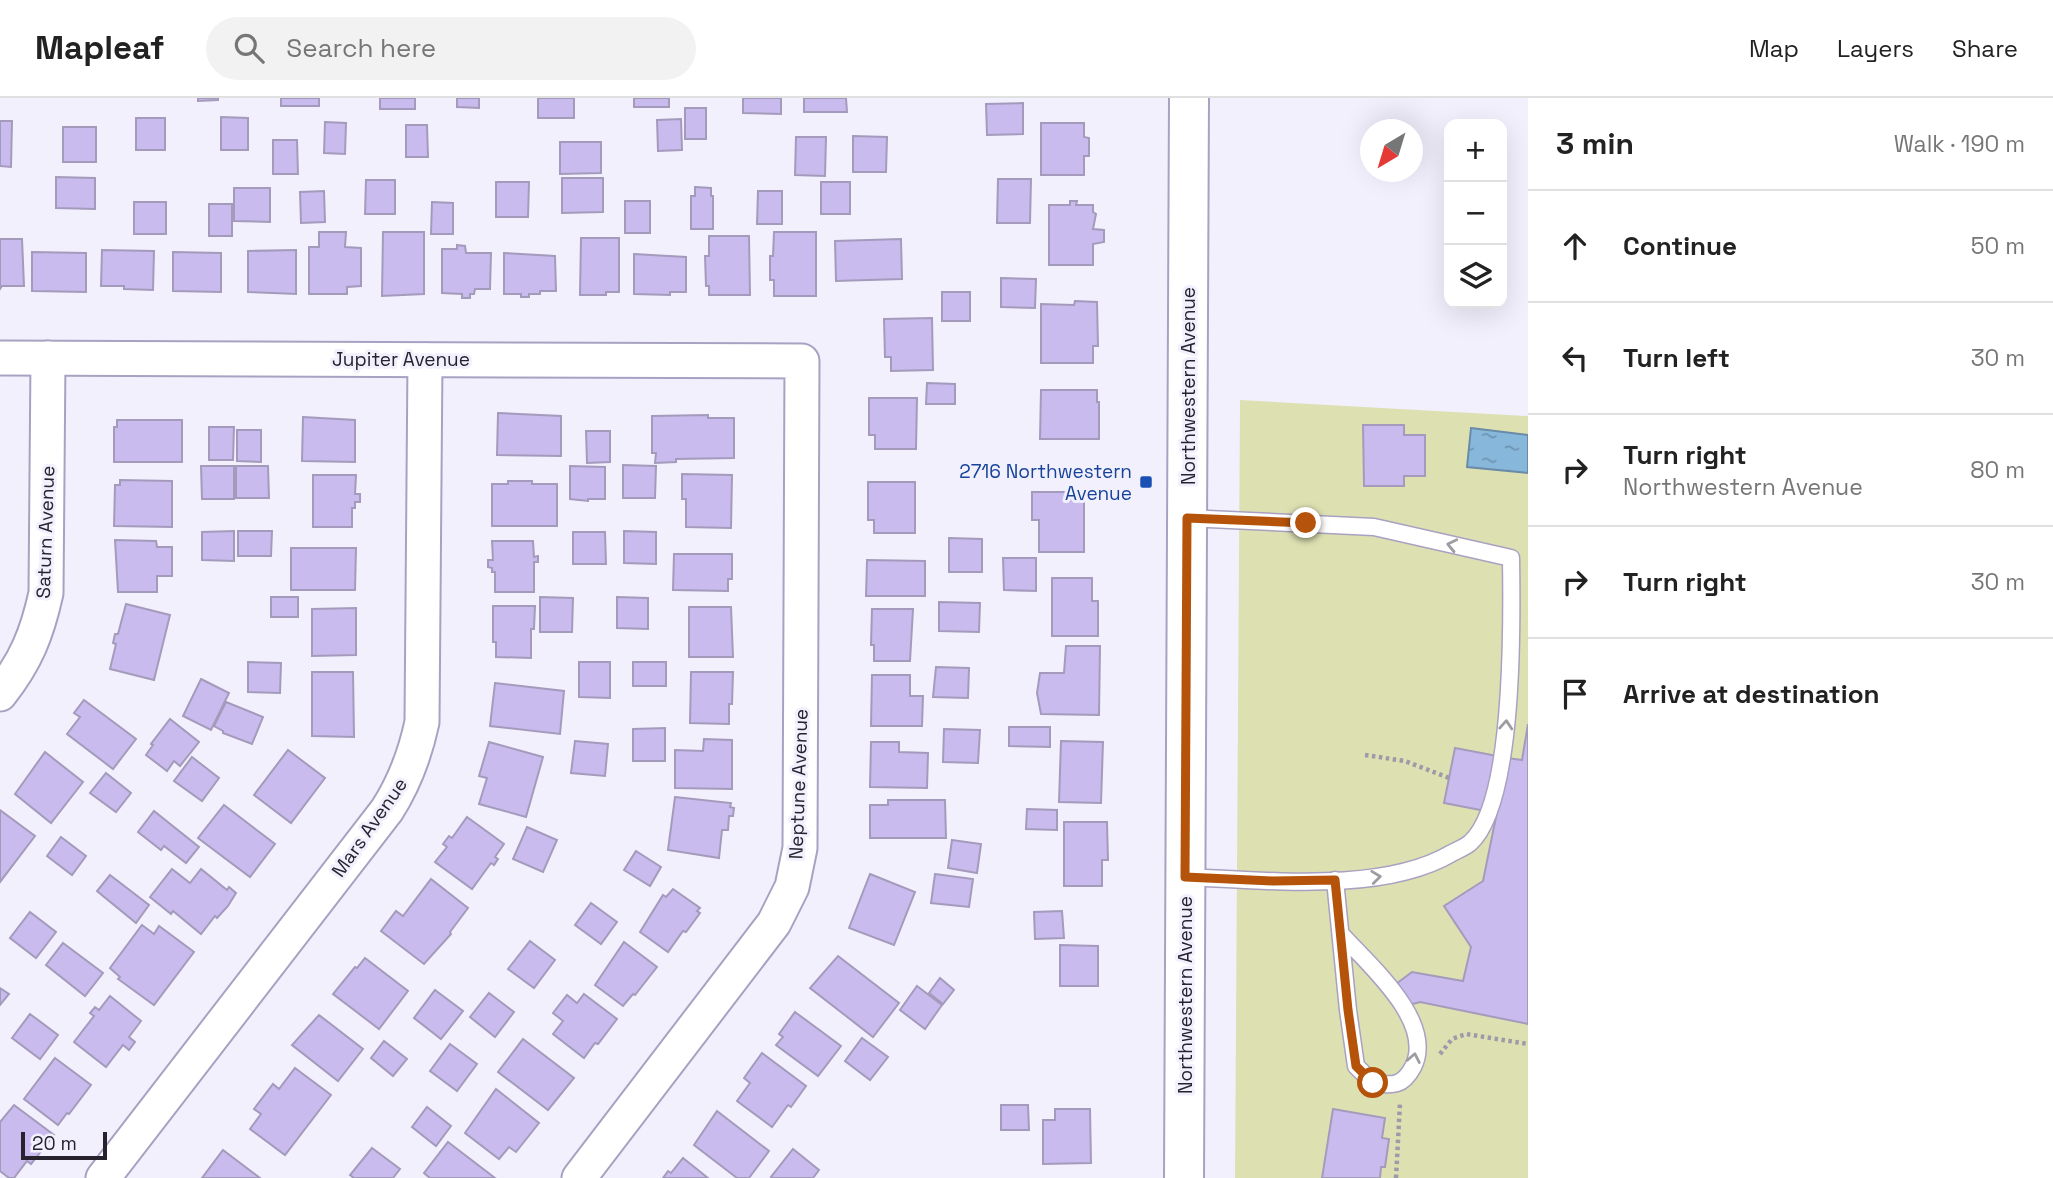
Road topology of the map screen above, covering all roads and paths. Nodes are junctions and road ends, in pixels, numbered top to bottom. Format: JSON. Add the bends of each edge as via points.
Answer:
{"nodes":[{"id":1,"x":1189,"y":98,"type":"edge"},
{"id":2,"x":0,"y":358,"type":"edge"},
{"id":3,"x":48,"y":358,"type":"junction"},
{"id":4,"x":425,"y":360,"type":"junction"},
{"id":5,"x":802,"y":361,"type":"joint"},
{"id":6,"x":1187,"y":518,"type":"junction"},
{"id":7,"x":0,"y":694,"type":"edge"},
{"id":8,"x":1365,"y":755,"type":"dead end"},
{"id":9,"x":1449,"y":778,"type":"dead end"},
{"id":10,"x":1185,"y":877,"type":"junction"},
{"id":11,"x":1335,"y":880,"type":"junction"},
{"id":12,"x":1341,"y":934,"type":"junction"},
{"id":13,"x":1528,"y":1044,"type":"edge"},
{"id":14,"x":1437,"y":1058,"type":"dead end"},
{"id":15,"x":1400,"y":1099,"type":"dead end"},
{"id":16,"x":103,"y":1178,"type":"edge"},
{"id":17,"x":579,"y":1178,"type":"edge"},
{"id":18,"x":1184,"y":1178,"type":"edge"},
{"id":19,"x":1396,"y":1178,"type":"edge"}],
"edges":[{"from":1,"to":6,"type":"main road","name":"Northwestern Avenue"},
{"from":2,"to":3,"type":"street","name":"Jupiter Avenue"},
{"from":3,"to":4,"type":"street","name":"Jupiter Avenue"},
{"from":3,"to":7,"type":"street","name":"Saturn Avenue","via":[[46,593],[38,629],[23,663]]},
{"from":4,"to":5,"type":"street","name":"Jupiter Avenue"},
{"from":4,"to":16,"type":"street","name":"Mars Avenue","via":[[422,722],[414,758],[387,810]]},
{"from":5,"to":17,"type":"street","name":"Neptune Avenue","via":[[800,848],[792,887],[774,923]]},
{"from":6,"to":10,"type":"main road","name":"Northwestern Avenue"},
{"from":11,"to":6,"type":"lane","one_way":true,"via":[[1377,879],[1431,866],[1471,842],[1489,818],[1505,740],[1512,637],[1511,558],[1374,527]]},
{"from":8,"to":9,"type":"path","via":[[1405,761]]},
{"from":10,"to":11,"type":"lane"},
{"from":10,"to":18,"type":"main road","name":"Northwestern Avenue"},
{"from":11,"to":12,"type":"lane"},
{"from":12,"to":12,"type":"lane","one_way":true,"via":[[1356,1066],[1373,1083],[1393,1086],[1406,1079],[1415,1061],[1416,1032],[1397,994]]},
{"from":13,"to":14,"type":"path","via":[[1466,1034],[1451,1039]]},
{"from":15,"to":19,"type":"path"}]}
